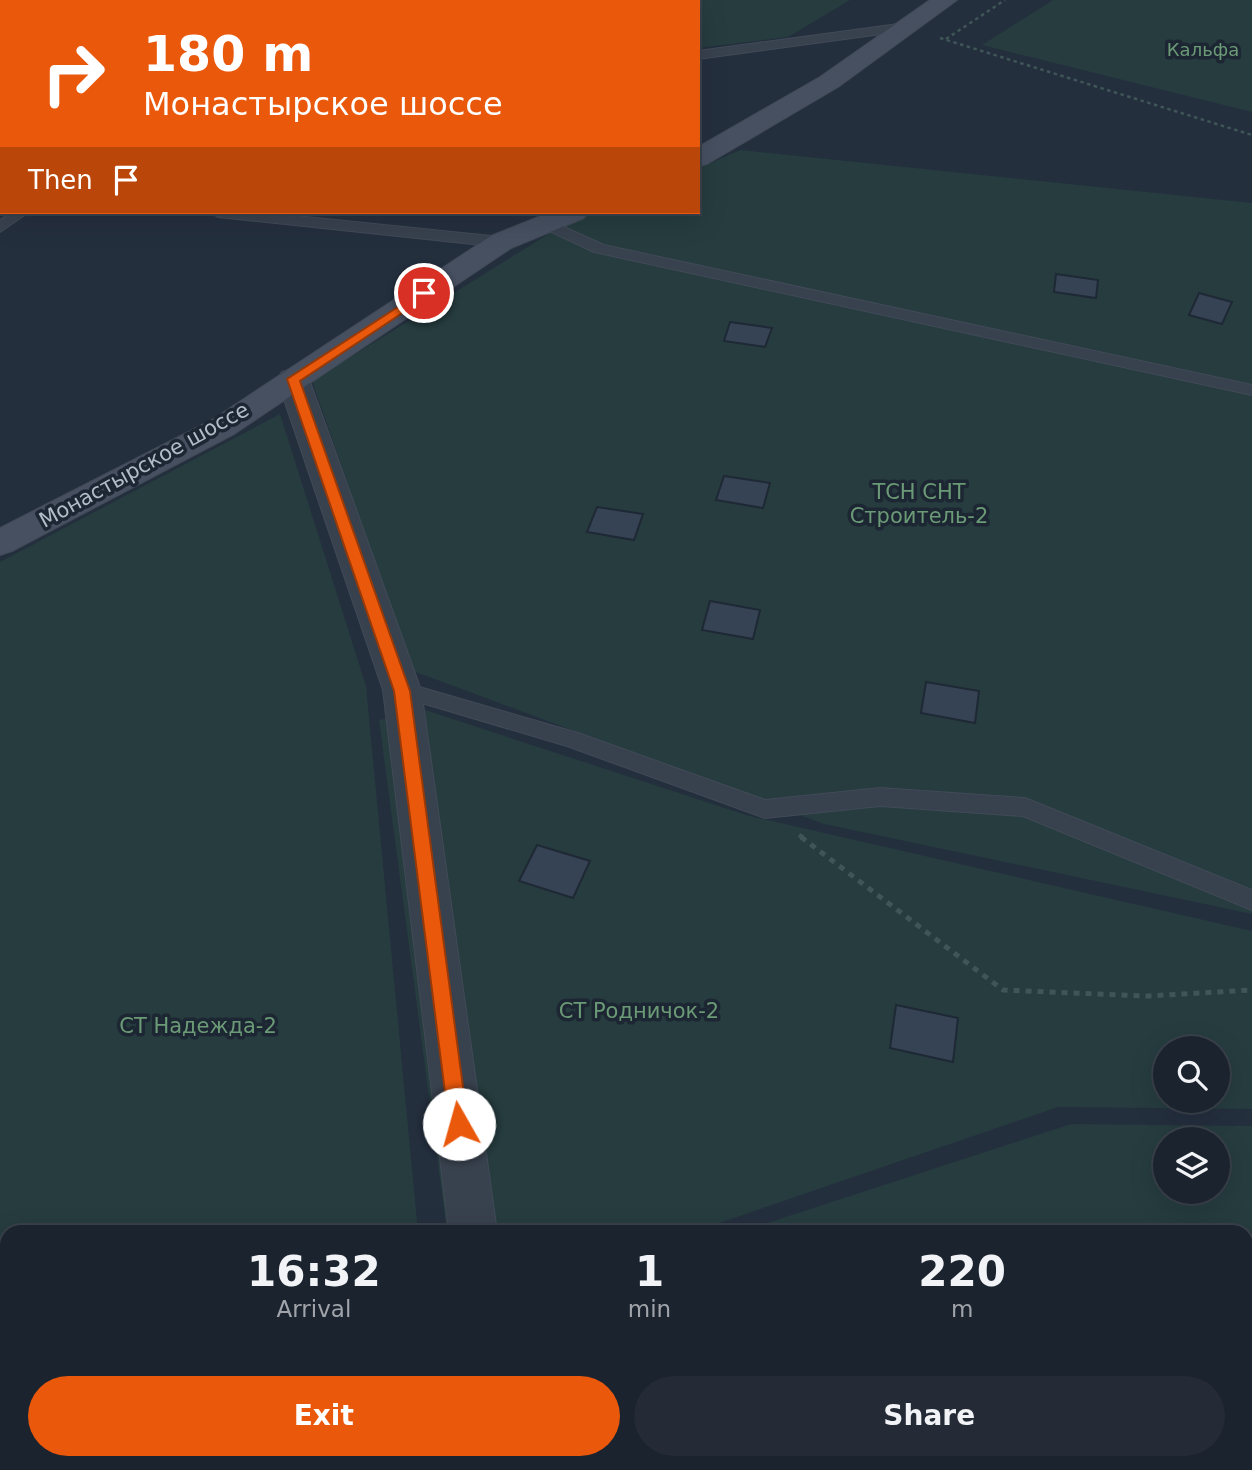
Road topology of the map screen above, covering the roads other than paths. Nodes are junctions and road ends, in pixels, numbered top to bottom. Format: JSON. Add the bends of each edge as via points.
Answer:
{"nodes":[{"id":1,"x":945,"y":0,"type":"edge"},
{"id":2,"x":906,"y":27,"type":"junction"},
{"id":3,"x":700,"y":55,"type":"edge"},
{"id":4,"x":700,"y":157,"type":"edge"},
{"id":5,"x":18,"y":214,"type":"edge"},
{"id":6,"x":237,"y":214,"type":"edge"},
{"id":7,"x":560,"y":218,"type":"edge"},
{"id":8,"x":0,"y":227,"type":"edge"},
{"id":9,"x":501,"y":242,"type":"junction"},
{"id":10,"x":293,"y":379,"type":"junction"},
{"id":11,"x":1252,"y":390,"type":"edge"},
{"id":12,"x":0,"y":543,"type":"edge"},
{"id":13,"x":402,"y":691,"type":"junction"},
{"id":14,"x":1252,"y":900,"type":"edge"},
{"id":15,"x":472,"y":1225,"type":"edge"}],
"edges":[{"from":1,"to":2,"type":"main road"},
{"from":2,"to":3,"type":"lane"},
{"from":2,"to":4,"type":"main road","via":[[829,82]]},
{"from":5,"to":8,"type":"lane"},
{"from":6,"to":9,"type":"lane"},
{"from":7,"to":9,"type":"main road","name":"Монастырское шоссе"},
{"from":7,"to":11,"type":"lane","via":[[599,249]]},
{"from":9,"to":10,"type":"main road","name":"Монастырское шоссе"},
{"from":10,"to":12,"type":"main road","name":"Монастырское шоссе","via":[[223,427]]},
{"from":10,"to":13,"type":"street"},
{"from":13,"to":14,"type":"lane","via":[[571,739],[765,809],[880,797],[1025,807]]},
{"from":13,"to":15,"type":"street"}]}
